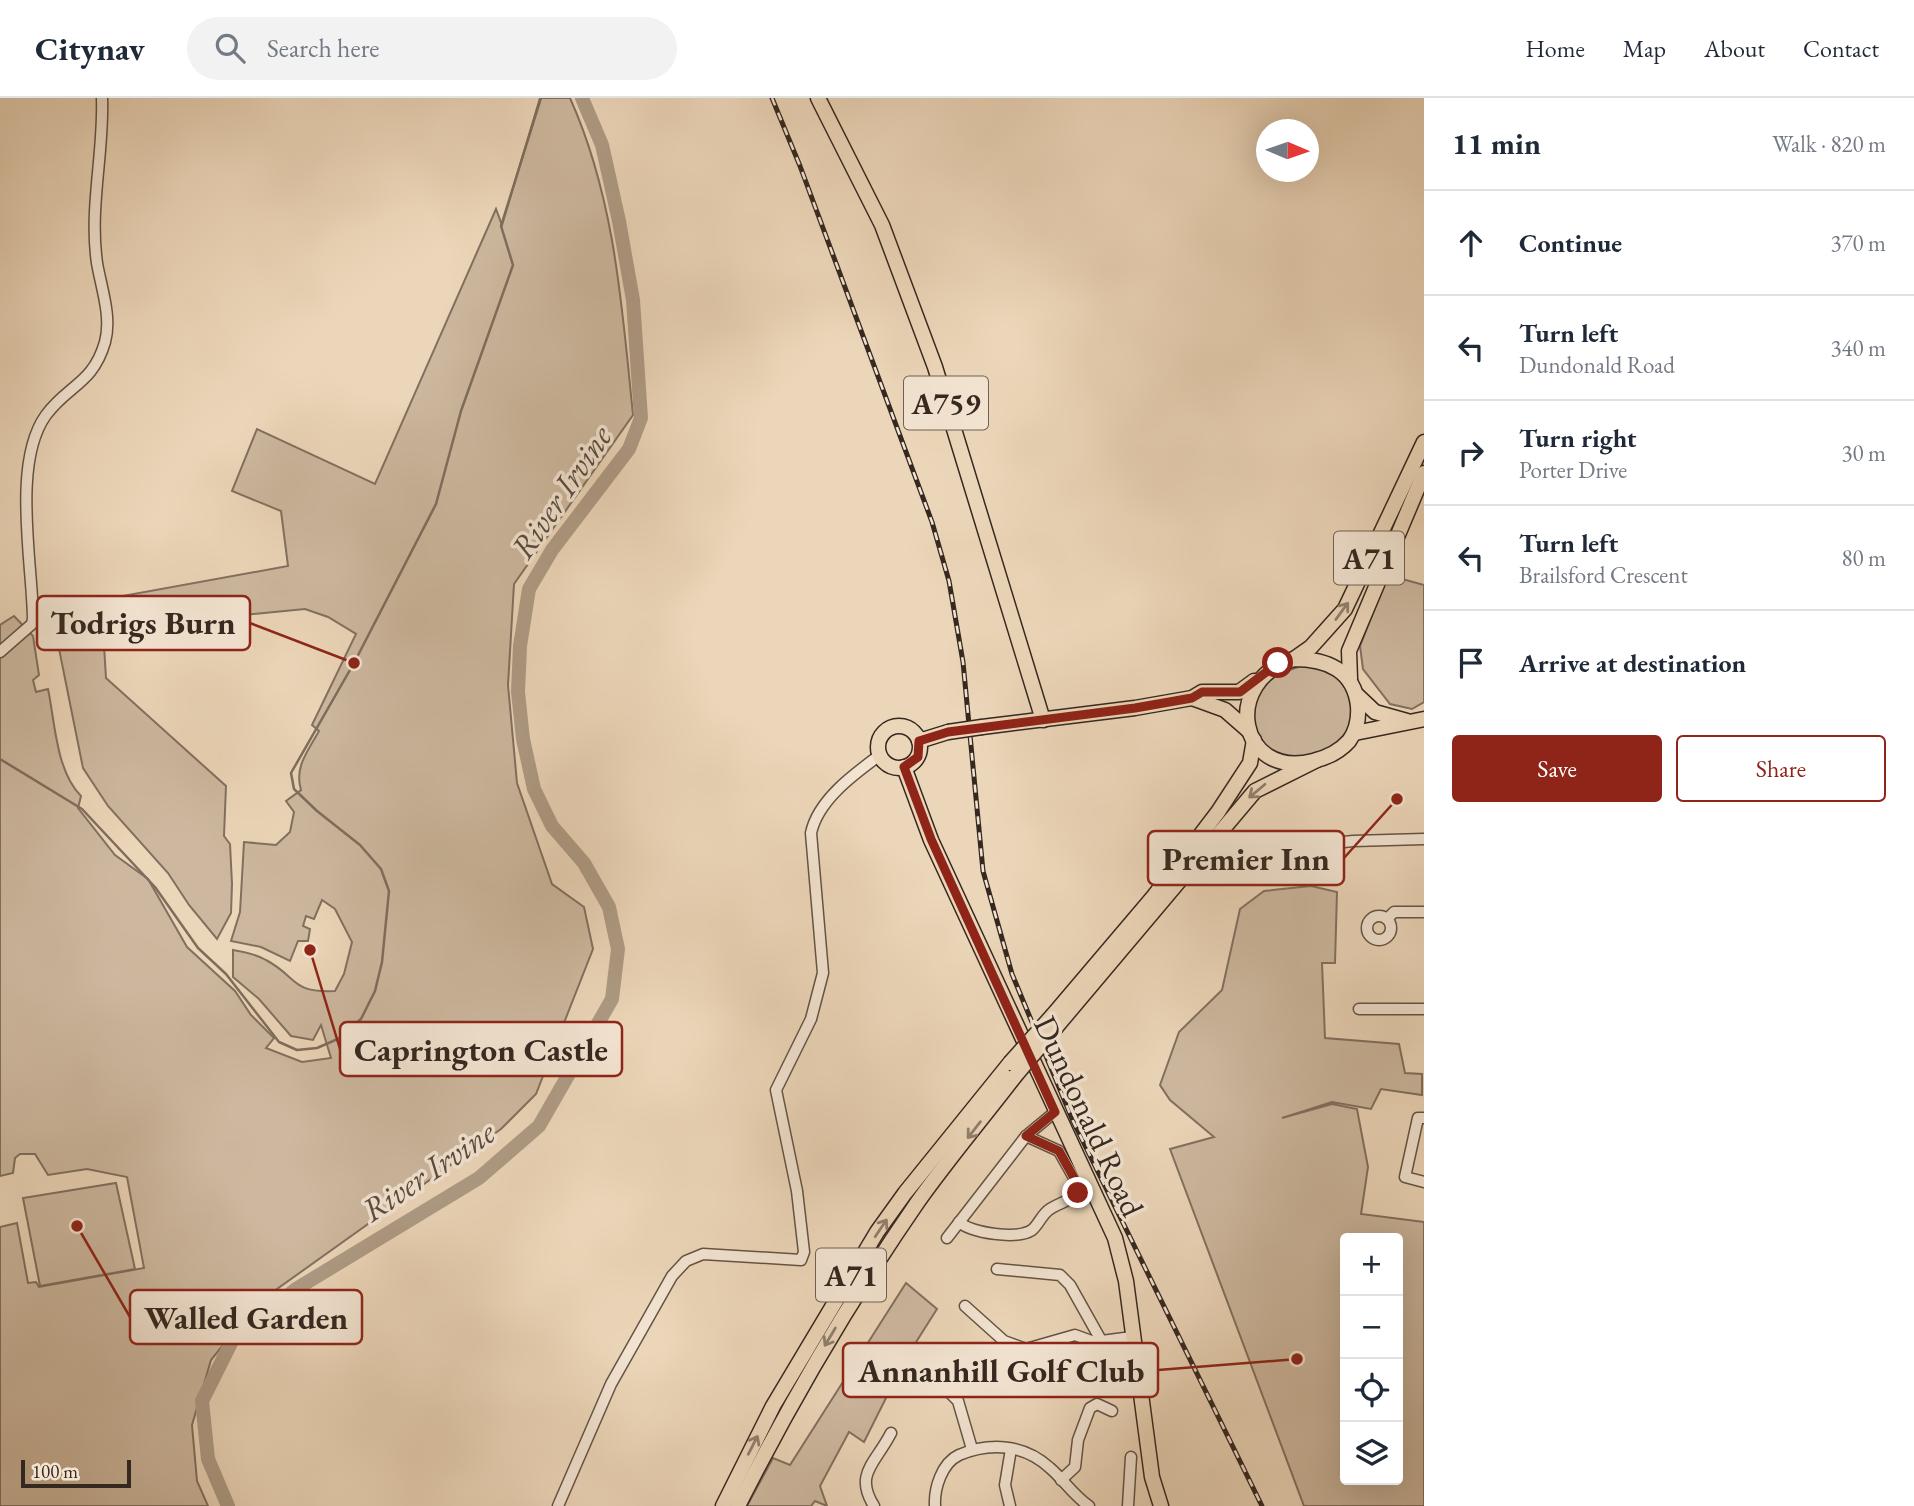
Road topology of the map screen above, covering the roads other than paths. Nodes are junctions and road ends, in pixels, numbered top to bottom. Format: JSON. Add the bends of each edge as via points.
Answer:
{"nodes":[{"id":1,"x":102,"y":98,"type":"edge"},
{"id":2,"x":818,"y":98,"type":"edge"},
{"id":3,"x":1424,"y":442,"type":"edge"},
{"id":4,"x":1424,"y":473,"type":"edge"},
{"id":5,"x":0,"y":652,"type":"edge"},
{"id":6,"x":1294,"y":659,"type":"junction"},
{"id":7,"x":1261,"y":676,"type":"junction"},
{"id":8,"x":1350,"y":679,"type":"junction"},
{"id":9,"x":1357,"y":695,"type":"junction"},
{"id":10,"x":1192,"y":698,"type":"junction"},
{"id":11,"x":1043,"y":720,"type":"junction"},
{"id":12,"x":1418,"y":720,"type":"edge"},
{"id":13,"x":1355,"y":733,"type":"junction"},
{"id":14,"x":1252,"y":736,"type":"junction"},
{"id":15,"x":919,"y":741,"type":"junction"},
{"id":16,"x":880,"y":755,"type":"junction"},
{"id":17,"x":1317,"y":760,"type":"junction"},
{"id":18,"x":904,"y":767,"type":"junction"},
{"id":19,"x":1424,"y":839,"type":"edge"},
{"id":20,"x":1232,"y":855,"type":"dead end"},
{"id":21,"x":1424,"y":912,"type":"edge"},
{"id":22,"x":1387,"y":919,"type":"dead end"},
{"id":23,"x":1359,"y":1009,"type":"dead end"},
{"id":24,"x":1424,"y":1009,"type":"edge"},
{"id":25,"x":1055,"y":1021,"type":"junction"},
{"id":26,"x":1012,"y":1070,"type":"junction"},
{"id":27,"x":1055,"y":1112,"type":"junction"},
{"id":28,"x":1424,"y":1118,"type":"edge"},
{"id":29,"x":1026,"y":1136,"type":"junction"},
{"id":30,"x":1424,"y":1182,"type":"edge"},
{"id":31,"x":959,"y":1222,"type":"junction"},
{"id":32,"x":947,"y":1238,"type":"dead end"},
{"id":33,"x":997,"y":1269,"type":"dead end"},
{"id":34,"x":965,"y":1306,"type":"dead end"},
{"id":35,"x":1132,"y":1337,"type":"junction"},
{"id":36,"x":1102,"y":1342,"type":"junction"},
{"id":37,"x":925,"y":1352,"type":"dead end"},
{"id":38,"x":1090,"y":1394,"type":"dead end"},
{"id":39,"x":1097,"y":1405,"type":"junction"},
{"id":40,"x":1112,"y":1411,"type":"dead end"},
{"id":41,"x":891,"y":1433,"type":"dead end"},
{"id":42,"x":972,"y":1449,"type":"junction"},
{"id":43,"x":1011,"y":1449,"type":"junction"},
{"id":44,"x":1131,"y":1457,"type":"dead end"},
{"id":45,"x":1061,"y":1480,"type":"junction"},
{"id":46,"x":558,"y":1506,"type":"edge"},
{"id":47,"x":723,"y":1506,"type":"edge"},
{"id":48,"x":738,"y":1506,"type":"edge"},
{"id":49,"x":874,"y":1506,"type":"edge"},
{"id":50,"x":935,"y":1506,"type":"edge"},
{"id":51,"x":1010,"y":1506,"type":"edge"},
{"id":52,"x":1089,"y":1506,"type":"edge"},
{"id":53,"x":1128,"y":1506,"type":"edge"},
{"id":54,"x":1161,"y":1506,"type":"edge"}],
"edges":[{"from":1,"to":5,"type":"street","via":[[94,221],[106,339],[97,365],[47,413],[33,438],[28,477],[33,618]]},
{"from":2,"to":11,"type":"main road","number":"A759","via":[[882,225],[935,367]]},
{"from":6,"to":3,"type":"main road","number":"A71","one_way":true,"via":[[1345,610]]},
{"from":4,"to":8,"type":"main road","number":"A71","via":[[1349,651]]},
{"from":6,"to":7,"type":"main road","number":"A71","via":[[1278,663]]},
{"from":6,"to":8,"type":"main road","via":[[1323,662]]},
{"from":7,"to":10,"type":"main road","via":[[1240,692],[1202,692]]},
{"from":7,"to":14,"type":"main road","number":"A71","via":[[1249,697],[1247,720]]},
{"from":8,"to":9,"type":"main road","number":"A71"},
{"from":9,"to":12,"type":"main road","via":[[1375,712],[1394,720]]},
{"from":9,"to":13,"type":"main road","number":"A71"},
{"from":10,"to":11,"type":"main road"},
{"from":10,"to":14,"type":"main road","via":[[1225,710]]},
{"from":11,"to":15,"type":"main road","bridge":true,"via":[[948,732]]},
{"from":12,"to":13,"type":"main road"},
{"from":13,"to":17,"type":"main road","number":"A71","via":[[1343,748]]},
{"from":14,"to":17,"type":"main road","number":"A71","via":[[1267,756],[1281,764]]},
{"from":14,"to":25,"type":"main road","number":"A71","via":[[1250,763],[1218,812]]},
{"from":15,"to":16,"type":"main road","via":[[905,727],[890,728],[880,740]]},
{"from":15,"to":18,"type":"main road","via":[[918,757]]},
{"from":16,"to":18,"type":"main road","via":[[890,765]]},
{"from":16,"to":46,"type":"street","via":[[849,778],[814,820],[811,833],[823,973],[811,1019],[776,1090],[797,1191],[801,1260],[703,1254],[686,1261],[672,1276],[611,1384]]},
{"from":17,"to":25,"type":"main road","number":"A71","one_way":true,"via":[[1255,791]]},
{"from":18,"to":27,"type":"main road","name":"Dundonald Road","via":[[931,839]]},
{"from":19,"to":20,"type":"street","via":[[1353,841]]},
{"from":21,"to":22,"type":"street","via":[[1394,912]]},
{"from":23,"to":24,"type":"street"},
{"from":25,"to":26,"type":"main road","number":"A71","bridge":true},
{"from":47,"to":26,"type":"main road","number":"A71","one_way":true,"via":[[773,1406],[877,1232],[905,1192]]},
{"from":26,"to":48,"type":"main road","number":"A71","one_way":true,"via":[[835,1328]]},
{"from":27,"to":29,"type":"street"},
{"from":27,"to":35,"type":"main road","name":"Dundonald Road","via":[[1115,1238],[1126,1281]]},
{"from":28,"to":30,"type":"street","via":[[1418,1118],[1405,1177]]},
{"from":29,"to":31,"type":"street"},
{"from":29,"to":31,"type":"street","via":[[1059,1151],[1078,1193],[1048,1210],[1023,1234],[979,1232]]},
{"from":31,"to":32,"type":"street"},
{"from":33,"to":36,"type":"street","via":[[1060,1275]]},
{"from":34,"to":36,"type":"street","via":[[1003,1341],[1026,1349],[1074,1335]]},
{"from":35,"to":36,"type":"street"},
{"from":35,"to":54,"type":"main road","name":"Dundonald Road","via":[[1152,1477]]},
{"from":37,"to":42,"type":"street","via":[[931,1374],[958,1401]]},
{"from":38,"to":39,"type":"street"},
{"from":39,"to":40,"type":"street"},
{"from":39,"to":45,"type":"street","via":[[1090,1408],[1083,1423],[1075,1467]]},
{"from":41,"to":49,"type":"street","via":[[865,1475],[864,1490]]},
{"from":42,"to":43,"type":"street","via":[[993,1444]]},
{"from":42,"to":50,"type":"street","via":[[953,1458],[940,1477]]},
{"from":43,"to":45,"type":"street","via":[[1050,1467]]},
{"from":43,"to":51,"type":"street","via":[[1005,1485]]},
{"from":44,"to":53,"type":"street"},
{"from":45,"to":52,"type":"street"}]}
